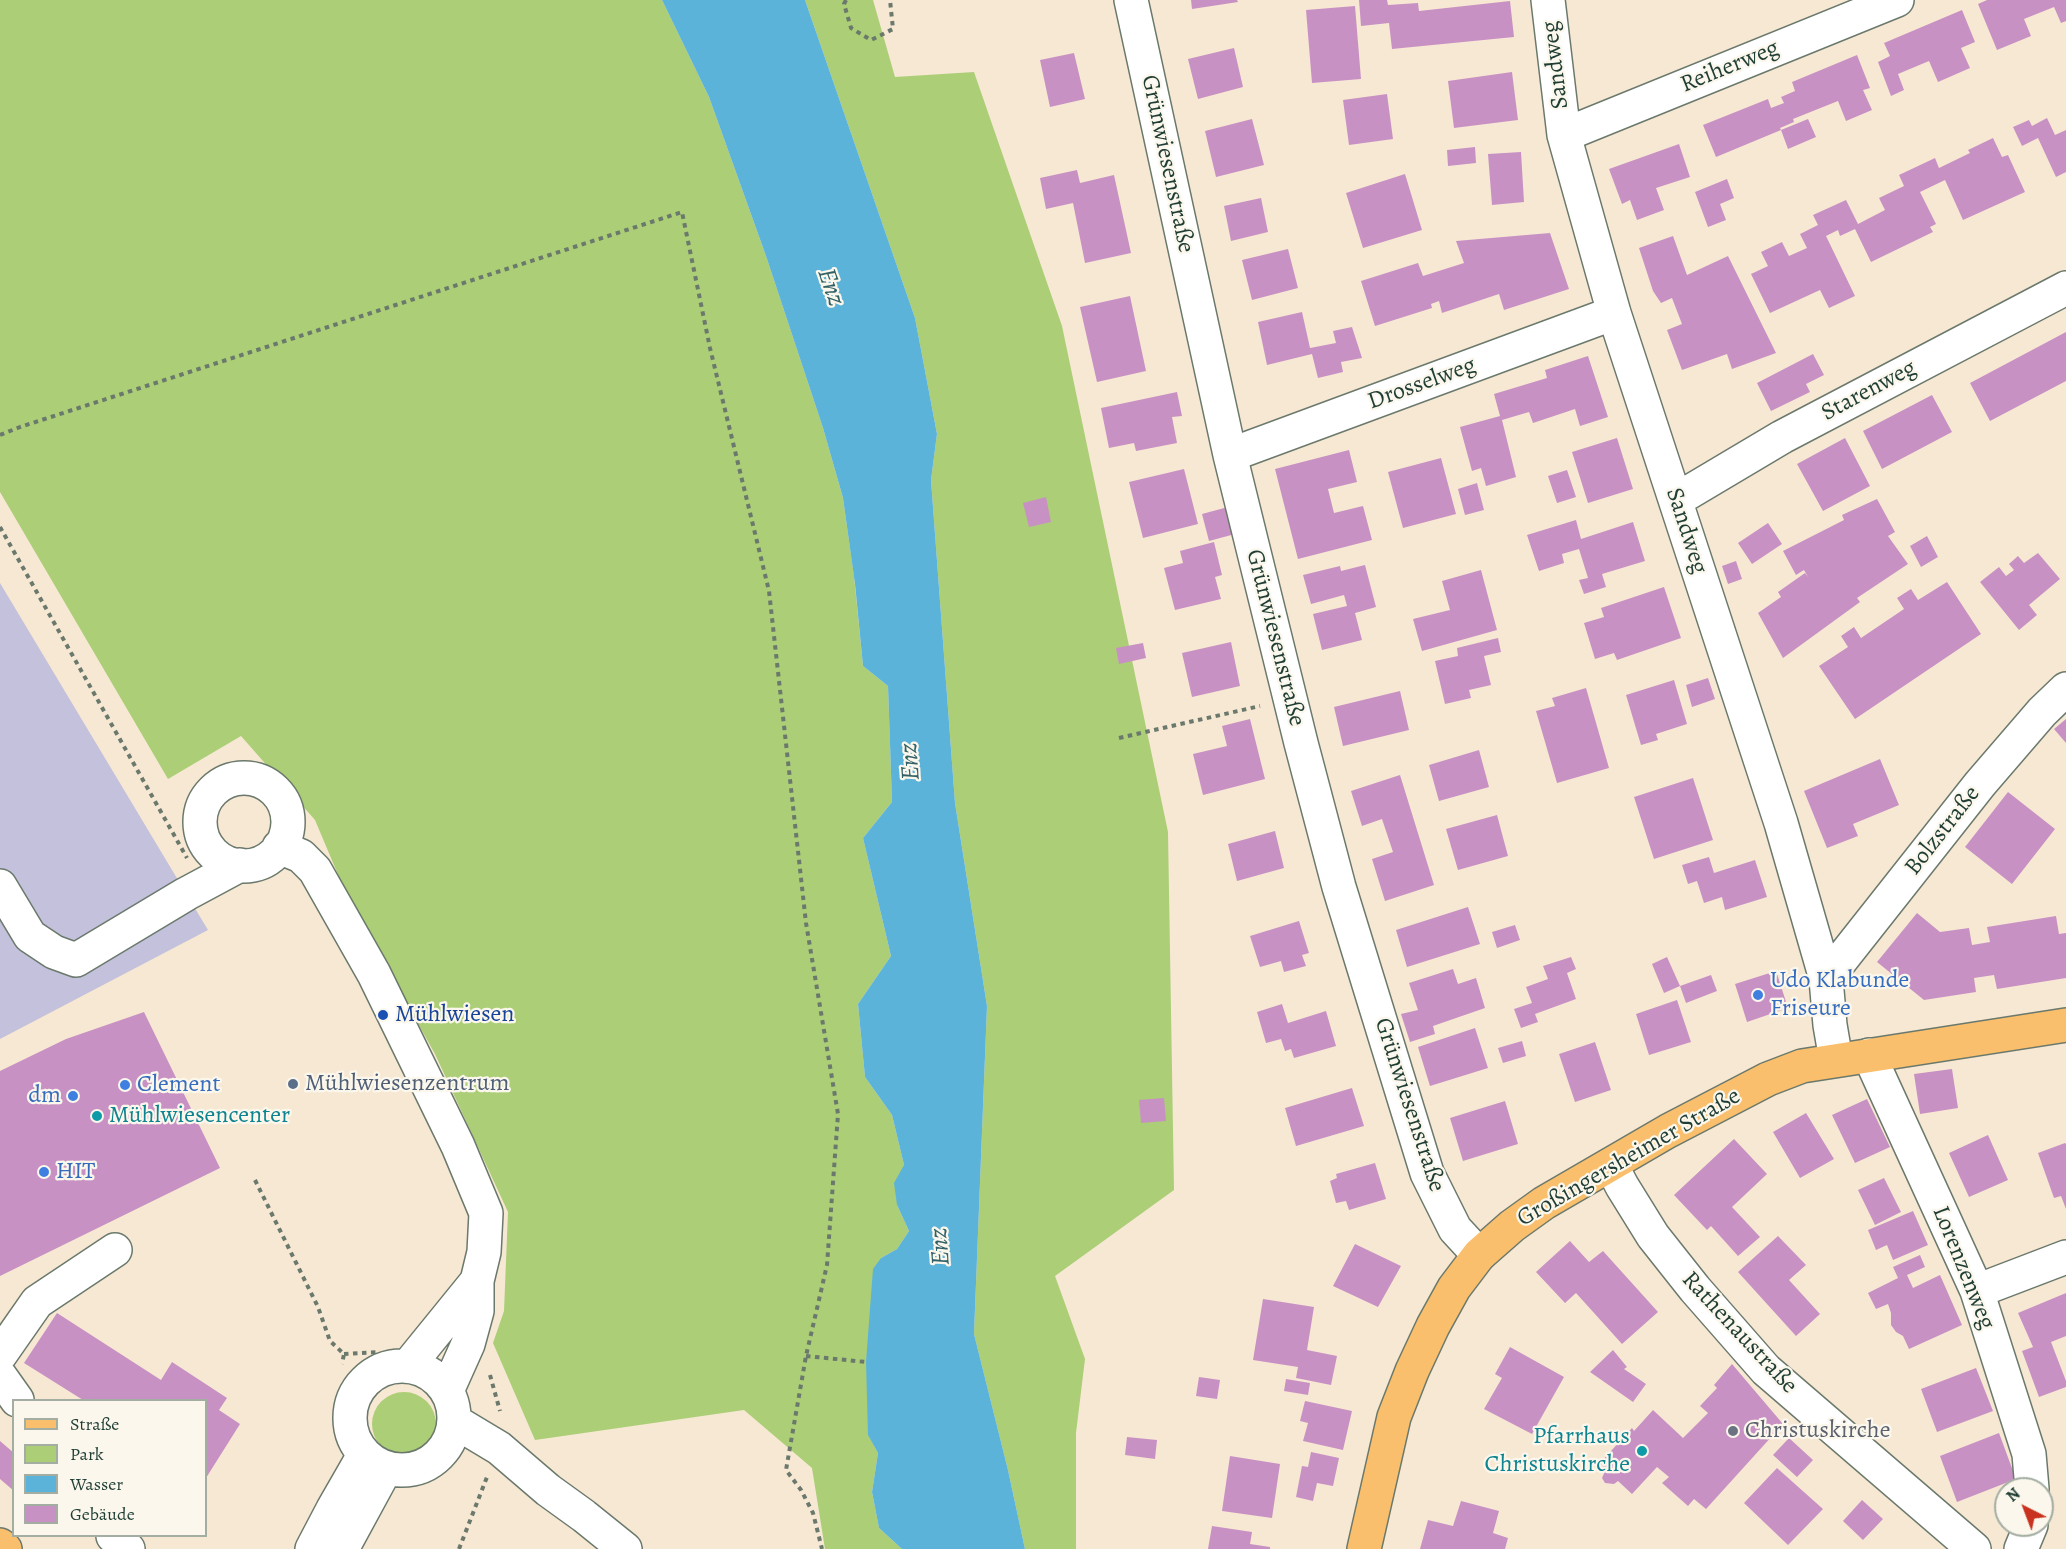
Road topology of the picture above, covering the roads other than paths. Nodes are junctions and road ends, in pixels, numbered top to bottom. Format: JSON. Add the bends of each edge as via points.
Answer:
{"nodes":[{"id":1,"x":1131,"y":0,"type":"edge"},
{"id":2,"x":1548,"y":0,"type":"edge"},
{"id":3,"x":1897,"y":0,"type":"edge"},
{"id":4,"x":1564,"y":135,"type":"junction"},
{"id":5,"x":2066,"y":288,"type":"edge"},
{"id":6,"x":1614,"y":313,"type":"junction"},
{"id":7,"x":1230,"y":455,"type":"junction"},
{"id":8,"x":1676,"y":500,"type":"junction"},
{"id":9,"x":2066,"y":688,"type":"edge"},
{"id":10,"x":279,"y":847,"type":"junction"},
{"id":11,"x":240,"y":865,"type":"junction"},
{"id":12,"x":0,"y":886,"type":"edge"},
{"id":13,"x":1826,"y":979,"type":"junction"},
{"id":14,"x":2066,"y":1025,"type":"edge"},
{"id":15,"x":1869,"y":1055,"type":"junction"},
{"id":16,"x":1836,"y":1060,"type":"junction"},
{"id":17,"x":1611,"y":1165,"type":"junction"},
{"id":18,"x":115,"y":1250,"type":"dead end"},
{"id":19,"x":1479,"y":1255,"type":"junction"},
{"id":20,"x":2066,"y":1257,"type":"edge"},
{"id":21,"x":477,"y":1281,"type":"junction"},
{"id":22,"x":1977,"y":1291,"type":"junction"},
{"id":23,"x":0,"y":1355,"type":"edge"},
{"id":24,"x":408,"y":1366,"type":"junction"},
{"id":25,"x":0,"y":1376,"type":"edge"},
{"id":26,"x":15,"y":1399,"type":"edge"},
{"id":27,"x":448,"y":1421,"type":"junction"},
{"id":28,"x":375,"y":1462,"type":"junction"},
{"id":29,"x":2031,"y":1477,"type":"edge"},
{"id":30,"x":548,"y":1490,"type":"junction"},
{"id":31,"x":114,"y":1537,"type":"edge"},
{"id":32,"x":0,"y":1545,"type":"edge"},
{"id":33,"x":5,"y":1549,"type":"edge"},
{"id":34,"x":128,"y":1549,"type":"edge"},
{"id":35,"x":312,"y":1549,"type":"edge"},
{"id":36,"x":342,"y":1549,"type":"edge"},
{"id":37,"x":625,"y":1549,"type":"edge"},
{"id":38,"x":1364,"y":1549,"type":"edge"},
{"id":39,"x":1974,"y":1549,"type":"edge"}],
"edges":[{"from":1,"to":7,"type":"street","name":"Grünwiesenstraße"},
{"from":2,"to":4,"type":"street","name":"Sandweg"},
{"from":3,"to":4,"type":"street","name":"Reiherweg"},
{"from":4,"to":6,"type":"street","name":"Sandweg"},
{"from":5,"to":8,"type":"street","name":"Starenweg","via":[[1782,437]]},
{"from":6,"to":7,"type":"street","name":"Drosselweg"},
{"from":6,"to":8,"type":"street","name":"Sandweg"},
{"from":7,"to":19,"type":"street","name":"Grünwiesenstraße","via":[[1339,887],[1427,1173],[1455,1229]]},
{"from":8,"to":13,"type":"street","name":"Sandweg","via":[[1781,823]]},
{"from":9,"to":13,"type":"street","name":"Bolzstraße","via":[[1980,784]]},
{"from":10,"to":11,"type":"street","via":[[257,864]]},
{"from":10,"to":11,"type":"street","via":[[288,819],[277,792],[251,778],[223,783],[203,805],[201,833],[217,856]]},
{"from":10,"to":21,"type":"street","via":[[301,856],[315,870],[374,974],[458,1146],[486,1213],[484,1252]]},
{"from":11,"to":12,"type":"street","via":[[76,960],[54,952],[30,936]]},
{"from":13,"to":16,"type":"street","name":"Sandweg"},
{"from":14,"to":15,"type":"main road","name":"Großingersheimer Straße"},
{"from":15,"to":16,"type":"main road","name":"Großingersheimer Straße"},
{"from":15,"to":22,"type":"street","name":"Lorenzenweg"},
{"from":16,"to":17,"type":"main road","name":"Großingersheimer Straße","via":[[1802,1066],[1768,1079]]},
{"from":17,"to":19,"type":"main road","name":"Großingersheimer Straße","via":[[1544,1203]]},
{"from":17,"to":39,"type":"street","name":"Rathenaustraße","via":[[1653,1236],[1766,1370]]},
{"from":18,"to":23,"type":"street","via":[[37,1302]]},
{"from":19,"to":38,"type":"main road","name":"Großingersheimer Straße","via":[[1454,1288],[1408,1380],[1394,1417]]},
{"from":20,"to":22,"type":"street"},
{"from":21,"to":24,"type":"street"},
{"from":21,"to":27,"type":"street","via":[[477,1311]]},
{"from":22,"to":29,"type":"street","name":"Lorenzenweg","via":[[2029,1454]]},
{"from":24,"to":27,"type":"street","via":[[436,1379]]},
{"from":24,"to":28,"type":"street","via":[[375,1373],[353,1399],[350,1429],[356,1443]]},
{"from":25,"to":26,"type":"street"},
{"from":27,"to":28,"type":"street","via":[[432,1461],[402,1471]]},
{"from":27,"to":30,"type":"street","via":[[499,1448]]},
{"from":27,"to":30,"type":"street","via":[[481,1462]]},
{"from":28,"to":35,"type":"street","via":[[333,1509]]},
{"from":28,"to":36,"type":"street"},
{"from":30,"to":37,"type":"street"},
{"from":31,"to":34,"type":"street"},
{"from":32,"to":33,"type":"main road"}]}
